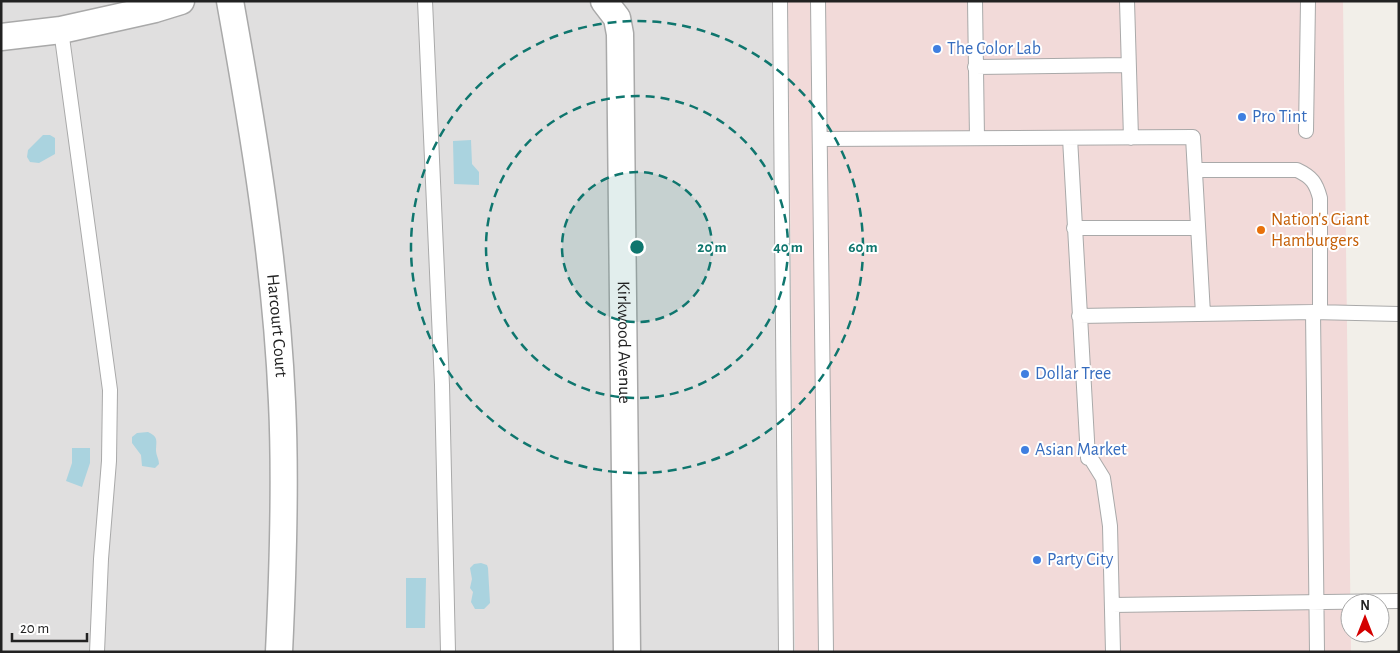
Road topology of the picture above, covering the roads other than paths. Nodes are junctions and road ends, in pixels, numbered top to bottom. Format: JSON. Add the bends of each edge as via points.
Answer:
{"nodes":[{"id":1,"x":181,"y":1,"type":"edge"},
{"id":2,"x":230,"y":1,"type":"edge"},
{"id":3,"x":425,"y":1,"type":"edge"},
{"id":4,"x":780,"y":1,"type":"edge"},
{"id":5,"x":818,"y":1,"type":"edge"},
{"id":6,"x":975,"y":1,"type":"edge"},
{"id":7,"x":1126,"y":1,"type":"edge"},
{"id":8,"x":1308,"y":1,"type":"edge"},
{"id":9,"x":606,"y":3,"type":"edge"},
{"id":10,"x":61,"y":30,"type":"junction"},
{"id":11,"x":1,"y":37,"type":"edge"},
{"id":12,"x":1127,"y":65,"type":"junction"},
{"id":13,"x":975,"y":67,"type":"junction"},
{"id":14,"x":1306,"y":132,"type":"dead end"},
{"id":15,"x":977,"y":138,"type":"junction"},
{"id":16,"x":1070,"y":138,"type":"junction"},
{"id":17,"x":1131,"y":138,"type":"junction"},
{"id":18,"x":820,"y":139,"type":"junction"},
{"id":19,"x":1195,"y":170,"type":"junction"},
{"id":20,"x":1074,"y":228,"type":"junction"},
{"id":21,"x":1198,"y":228,"type":"junction"},
{"id":22,"x":1317,"y":312,"type":"junction"},
{"id":23,"x":1203,"y":314,"type":"junction"},
{"id":24,"x":1399,"y":314,"type":"edge"},
{"id":25,"x":1079,"y":316,"type":"junction"},
{"id":26,"x":1316,"y":600,"type":"junction"},
{"id":27,"x":1399,"y":600,"type":"edge"},
{"id":28,"x":1112,"y":605,"type":"junction"},
{"id":29,"x":97,"y":652,"type":"edge"},
{"id":30,"x":280,"y":652,"type":"edge"},
{"id":31,"x":448,"y":652,"type":"edge"},
{"id":32,"x":626,"y":652,"type":"edge"},
{"id":33,"x":786,"y":652,"type":"edge"},
{"id":34,"x":826,"y":652,"type":"edge"},
{"id":35,"x":1114,"y":652,"type":"edge"},
{"id":36,"x":1317,"y":652,"type":"edge"}],
"edges":[{"from":1,"to":10,"type":"street"},
{"from":2,"to":30,"type":"street","name":"Harcourt Court","via":[[262,190],[280,366],[284,544]]},
{"from":3,"to":31,"type":"lane","via":[[442,385]]},
{"from":4,"to":33,"type":"lane"},
{"from":5,"to":18,"type":"lane"},
{"from":6,"to":13,"type":"lane"},
{"from":7,"to":12,"type":"lane"},
{"from":8,"to":14,"type":"lane"},
{"from":9,"to":32,"type":"street","name":"Kirkwood Avenue","via":[[617,18],[620,34]]},
{"from":10,"to":11,"type":"street"},
{"from":10,"to":29,"type":"lane","via":[[110,390],[109,461],[100,559]]},
{"from":12,"to":13,"type":"lane"},
{"from":12,"to":17,"type":"lane"},
{"from":13,"to":15,"type":"lane"},
{"from":15,"to":16,"type":"lane"},
{"from":15,"to":18,"type":"lane"},
{"from":16,"to":17,"type":"lane"},
{"from":16,"to":20,"type":"lane"},
{"from":17,"to":19,"type":"lane","via":[[1193,137]]},
{"from":18,"to":34,"type":"lane"},
{"from":19,"to":21,"type":"lane"},
{"from":19,"to":22,"type":"lane","via":[[1297,170],[1310,176],[1320,198]]},
{"from":20,"to":21,"type":"lane"},
{"from":20,"to":25,"type":"lane"},
{"from":21,"to":23,"type":"lane"},
{"from":22,"to":23,"type":"lane"},
{"from":22,"to":24,"type":"lane"},
{"from":22,"to":26,"type":"lane"},
{"from":23,"to":25,"type":"lane"},
{"from":25,"to":28,"type":"lane","via":[[1089,457],[1103,478],[1110,526]]},
{"from":26,"to":27,"type":"lane"},
{"from":26,"to":28,"type":"lane"},
{"from":26,"to":36,"type":"lane"},
{"from":28,"to":35,"type":"lane"}]}
